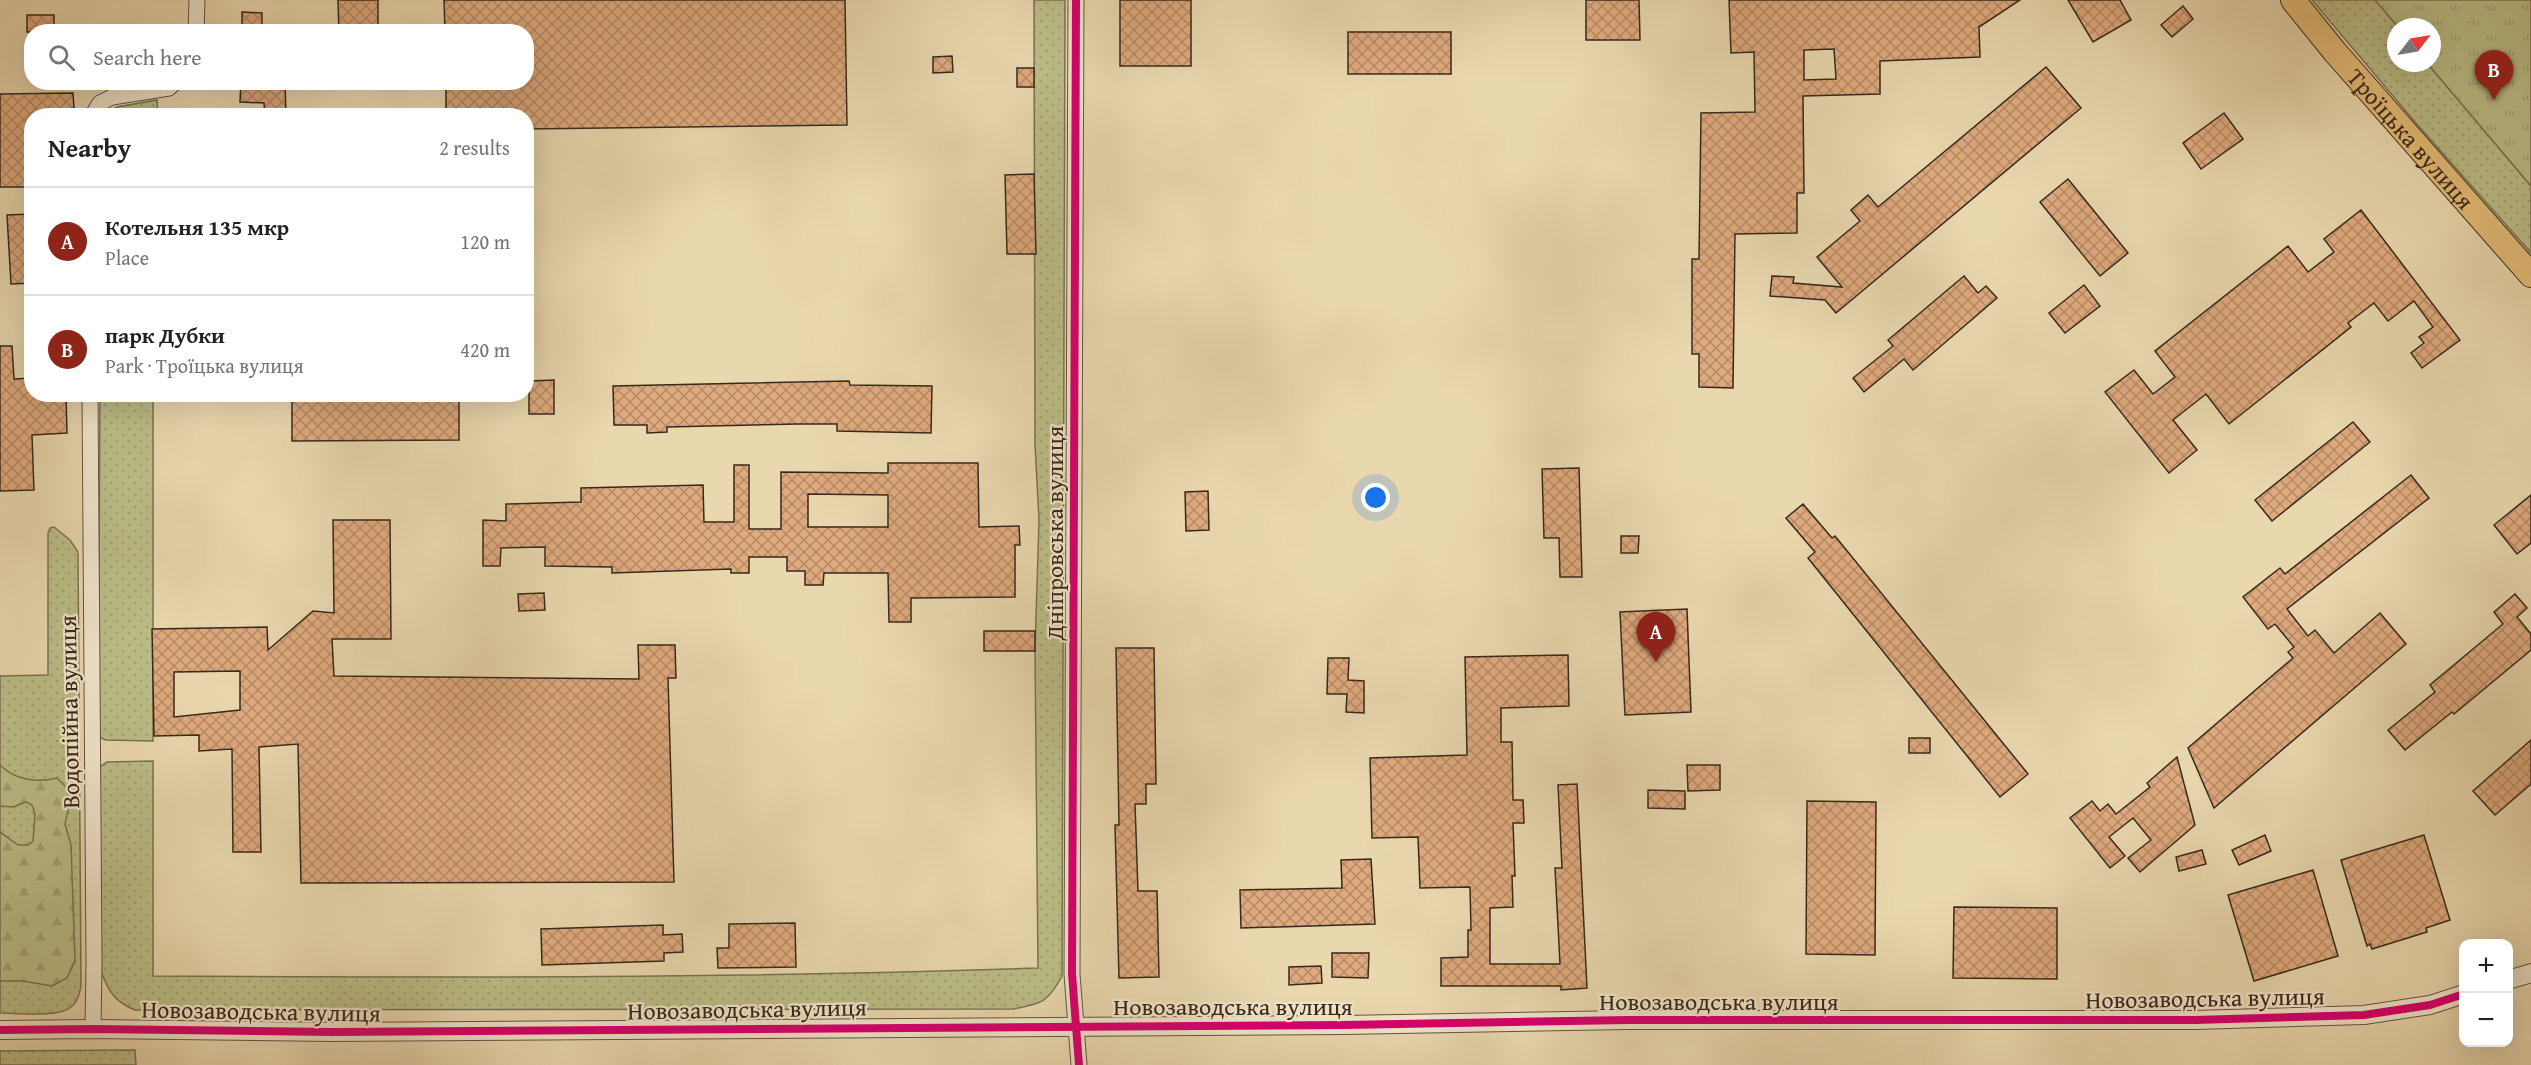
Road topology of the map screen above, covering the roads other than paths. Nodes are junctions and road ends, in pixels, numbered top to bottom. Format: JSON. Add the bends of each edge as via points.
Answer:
{"nodes":[{"id":1,"x":197,"y":0,"type":"edge"},
{"id":2,"x":1076,"y":0,"type":"edge"},
{"id":3,"x":2293,"y":0,"type":"edge"},
{"id":4,"x":196,"y":24,"type":"edge"},
{"id":5,"x":156,"y":90,"type":"edge"},
{"id":6,"x":97,"y":108,"type":"edge"},
{"id":7,"x":2531,"y":275,"type":"edge"},
{"id":8,"x":90,"y":402,"type":"edge"},
{"id":9,"x":2531,"y":973,"type":"edge"},
{"id":10,"x":2513,"y":978,"type":"edge"},
{"id":11,"x":2459,"y":995,"type":"edge"},
{"id":12,"x":1076,"y":1026,"type":"junction"},
{"id":13,"x":93,"y":1029,"type":"junction"},
{"id":14,"x":0,"y":1030,"type":"edge"},
{"id":15,"x":1078,"y":1065,"type":"edge"}],
"edges":[{"from":1,"to":4,"type":"street"},
{"from":2,"to":12,"type":"street","name":"Дніпровська вулиця","via":[[1072,974]]},
{"from":3,"to":7,"type":"main road","name":"Троїцька вулиця"},
{"from":5,"to":6,"type":"street","via":[[112,97]]},
{"from":8,"to":13,"type":"street","name":"Водопійна вулиця"},
{"from":9,"to":10,"type":"street"},
{"from":11,"to":12,"type":"street","name":"Новозаводська вулиця","via":[[2430,1005],[2364,1015],[2195,1020],[1628,1020]]},
{"from":12,"to":13,"type":"street","name":"Новозаводська вулиця","via":[[344,1032]]},
{"from":12,"to":15,"type":"street","name":"Дніпровська вулиця"},
{"from":13,"to":14,"type":"street","name":"Новозаводська вулиця"}]}
